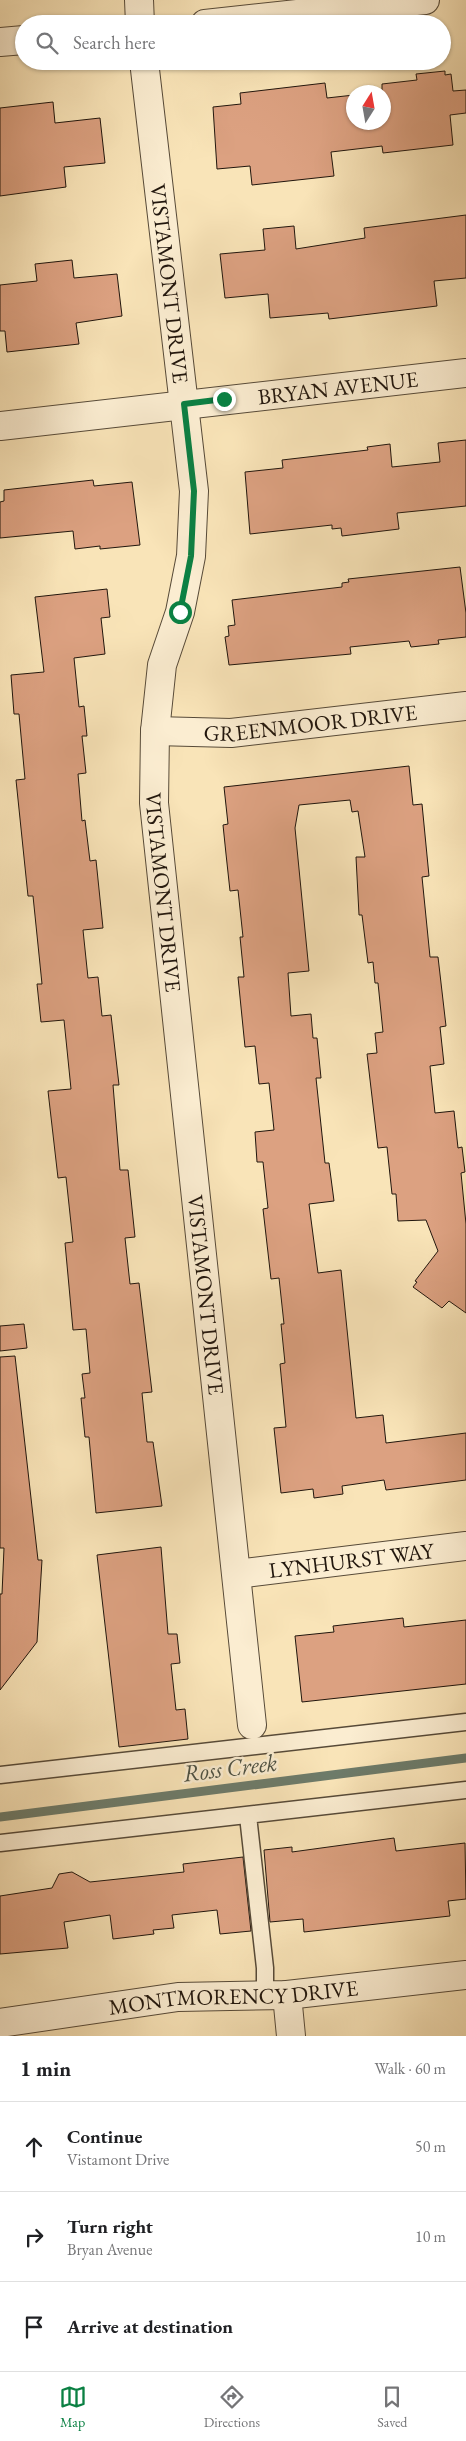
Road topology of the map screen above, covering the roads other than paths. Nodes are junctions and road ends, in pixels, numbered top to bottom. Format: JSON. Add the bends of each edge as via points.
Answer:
{"nodes":[{"id":1,"x":139,"y":0,"type":"edge"},
{"id":2,"x":425,"y":0,"type":"edge"},
{"id":3,"x":398,"y":2,"type":"edge"},
{"id":4,"x":140,"y":15,"type":"edge"},
{"id":5,"x":284,"y":15,"type":"edge"},
{"id":6,"x":15,"y":41,"type":"edge"},
{"id":7,"x":0,"y":42,"type":"edge"},
{"id":8,"x":145,"y":70,"type":"edge"},
{"id":9,"x":466,"y":372,"type":"edge"},
{"id":10,"x":184,"y":404,"type":"junction"},
{"id":11,"x":0,"y":426,"type":"edge"},
{"id":12,"x":466,"y":706,"type":"edge"},
{"id":13,"x":155,"y":731,"type":"junction"},
{"id":14,"x":466,"y":1546,"type":"edge"},
{"id":15,"x":237,"y":1574,"type":"junction"},
{"id":16,"x":466,"y":1722,"type":"edge"},
{"id":17,"x":252,"y":1725,"type":"dead end"},
{"id":18,"x":0,"y":1776,"type":"edge"},
{"id":19,"x":466,"y":1790,"type":"edge"},
{"id":20,"x":248,"y":1816,"type":"junction"},
{"id":21,"x":0,"y":1843,"type":"edge"},
{"id":22,"x":466,"y":1975,"type":"edge"},
{"id":23,"x":276,"y":1995,"type":"junction"},
{"id":24,"x":0,"y":2023,"type":"edge"},
{"id":25,"x":292,"y":2036,"type":"edge"}],
"edges":[{"from":1,"to":4,"type":"street"},
{"from":2,"to":3,"type":"street"},
{"from":3,"to":5,"type":"street"},
{"from":6,"to":7,"type":"street"},
{"from":8,"to":10,"type":"street","name":"VISTAMONT DRIVE"},
{"from":9,"to":10,"type":"street","name":"BRYAN AVENUE"},
{"from":10,"to":11,"type":"street","name":"BRYAN AVENUE"},
{"from":10,"to":13,"type":"street","name":"VISTAMONT DRIVE","via":[[194,491],[191,556],[180,612],[162,665]]},
{"from":12,"to":13,"type":"street","name":"GREENMOOR DRIVE","via":[[231,733]]},
{"from":13,"to":15,"type":"street","name":"VISTAMONT DRIVE","via":[[154,803]]},
{"from":14,"to":15,"type":"street","name":"LYNHURST WAY"},
{"from":15,"to":17,"type":"street","name":"VISTAMONT DRIVE"},
{"from":16,"to":18,"type":"lane"},
{"from":19,"to":20,"type":"lane"},
{"from":20,"to":21,"type":"lane"},
{"from":20,"to":23,"type":"lane","via":[[264,1968]]},
{"from":22,"to":23,"type":"street","name":"MONTMORENCY DRIVE"},
{"from":23,"to":24,"type":"street","name":"MONTMORENCY DRIVE","via":[[178,1997]]},
{"from":23,"to":25,"type":"street"}]}
